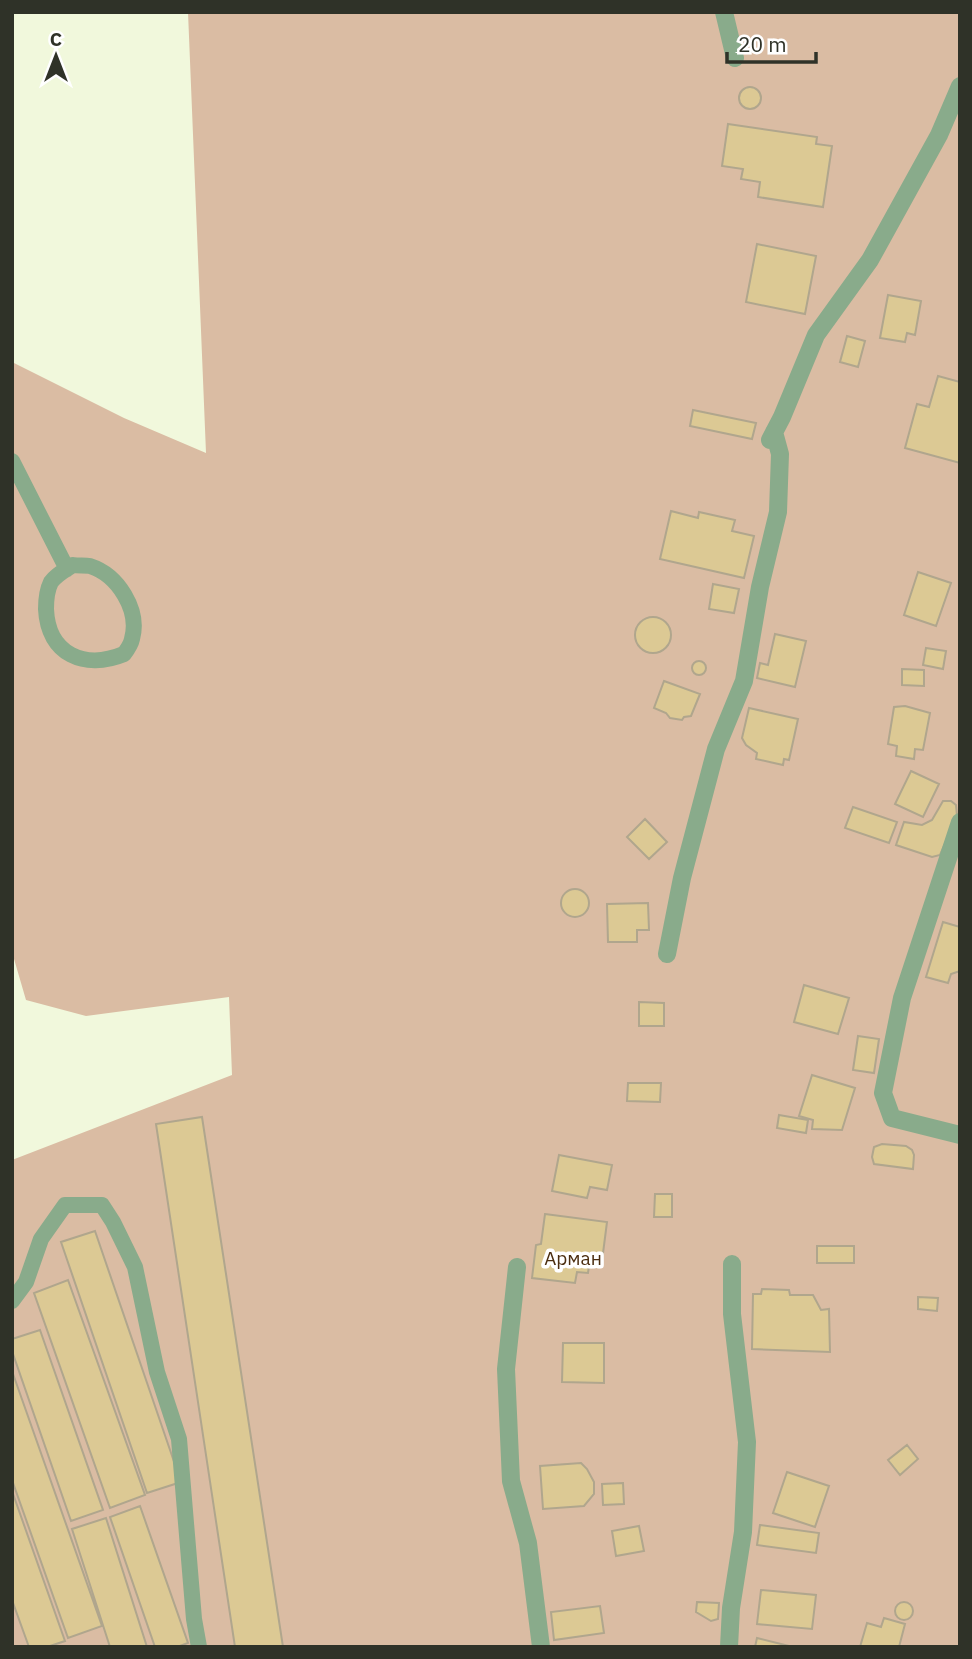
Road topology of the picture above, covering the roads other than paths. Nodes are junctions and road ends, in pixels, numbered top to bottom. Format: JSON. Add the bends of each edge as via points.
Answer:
{"nodes":[{"id":1,"x":724,"y":12,"type":"edge"},
{"id":2,"x":735,"y":58,"type":"dead end"},
{"id":3,"x":960,"y":86,"type":"edge"},
{"id":4,"x":12,"y":461,"type":"edge"},
{"id":5,"x":67,"y":569,"type":"junction"},
{"id":6,"x":960,"y":822,"type":"edge"},
{"id":7,"x":667,"y":954,"type":"dead end"},
{"id":8,"x":960,"y":1135,"type":"edge"},
{"id":9,"x":732,"y":1264,"type":"dead end"},
{"id":10,"x":517,"y":1267,"type":"dead end"},
{"id":11,"x":12,"y":1301,"type":"edge"},
{"id":12,"x":200,"y":1647,"type":"edge"},
{"id":13,"x":541,"y":1647,"type":"edge"},
{"id":14,"x":729,"y":1647,"type":"edge"}],
"edges":[{"from":1,"to":2,"type":"street"},
{"from":3,"to":7,"type":"street","via":[[939,135],[870,260],[816,335],[771,438],[780,454],[778,512],[744,681],[716,749]]},
{"from":4,"to":5,"type":"lane"},
{"from":5,"to":5,"type":"lane","via":[[89,566],[109,576],[123,591],[132,614],[132,638],[124,654],[107,661],[78,659],[57,645],[47,622],[46,602],[49,585]]},
{"from":6,"to":8,"type":"street","via":[[902,998],[883,1093],[892,1118]]},
{"from":9,"to":14,"type":"street","via":[[732,1314],[747,1442],[743,1532]]},
{"from":10,"to":13,"type":"street","via":[[506,1369],[511,1481],[528,1543]]},
{"from":11,"to":12,"type":"lane","via":[[26,1282],[41,1239],[65,1205],[102,1205],[135,1267],[157,1372],[179,1438]]}]}
